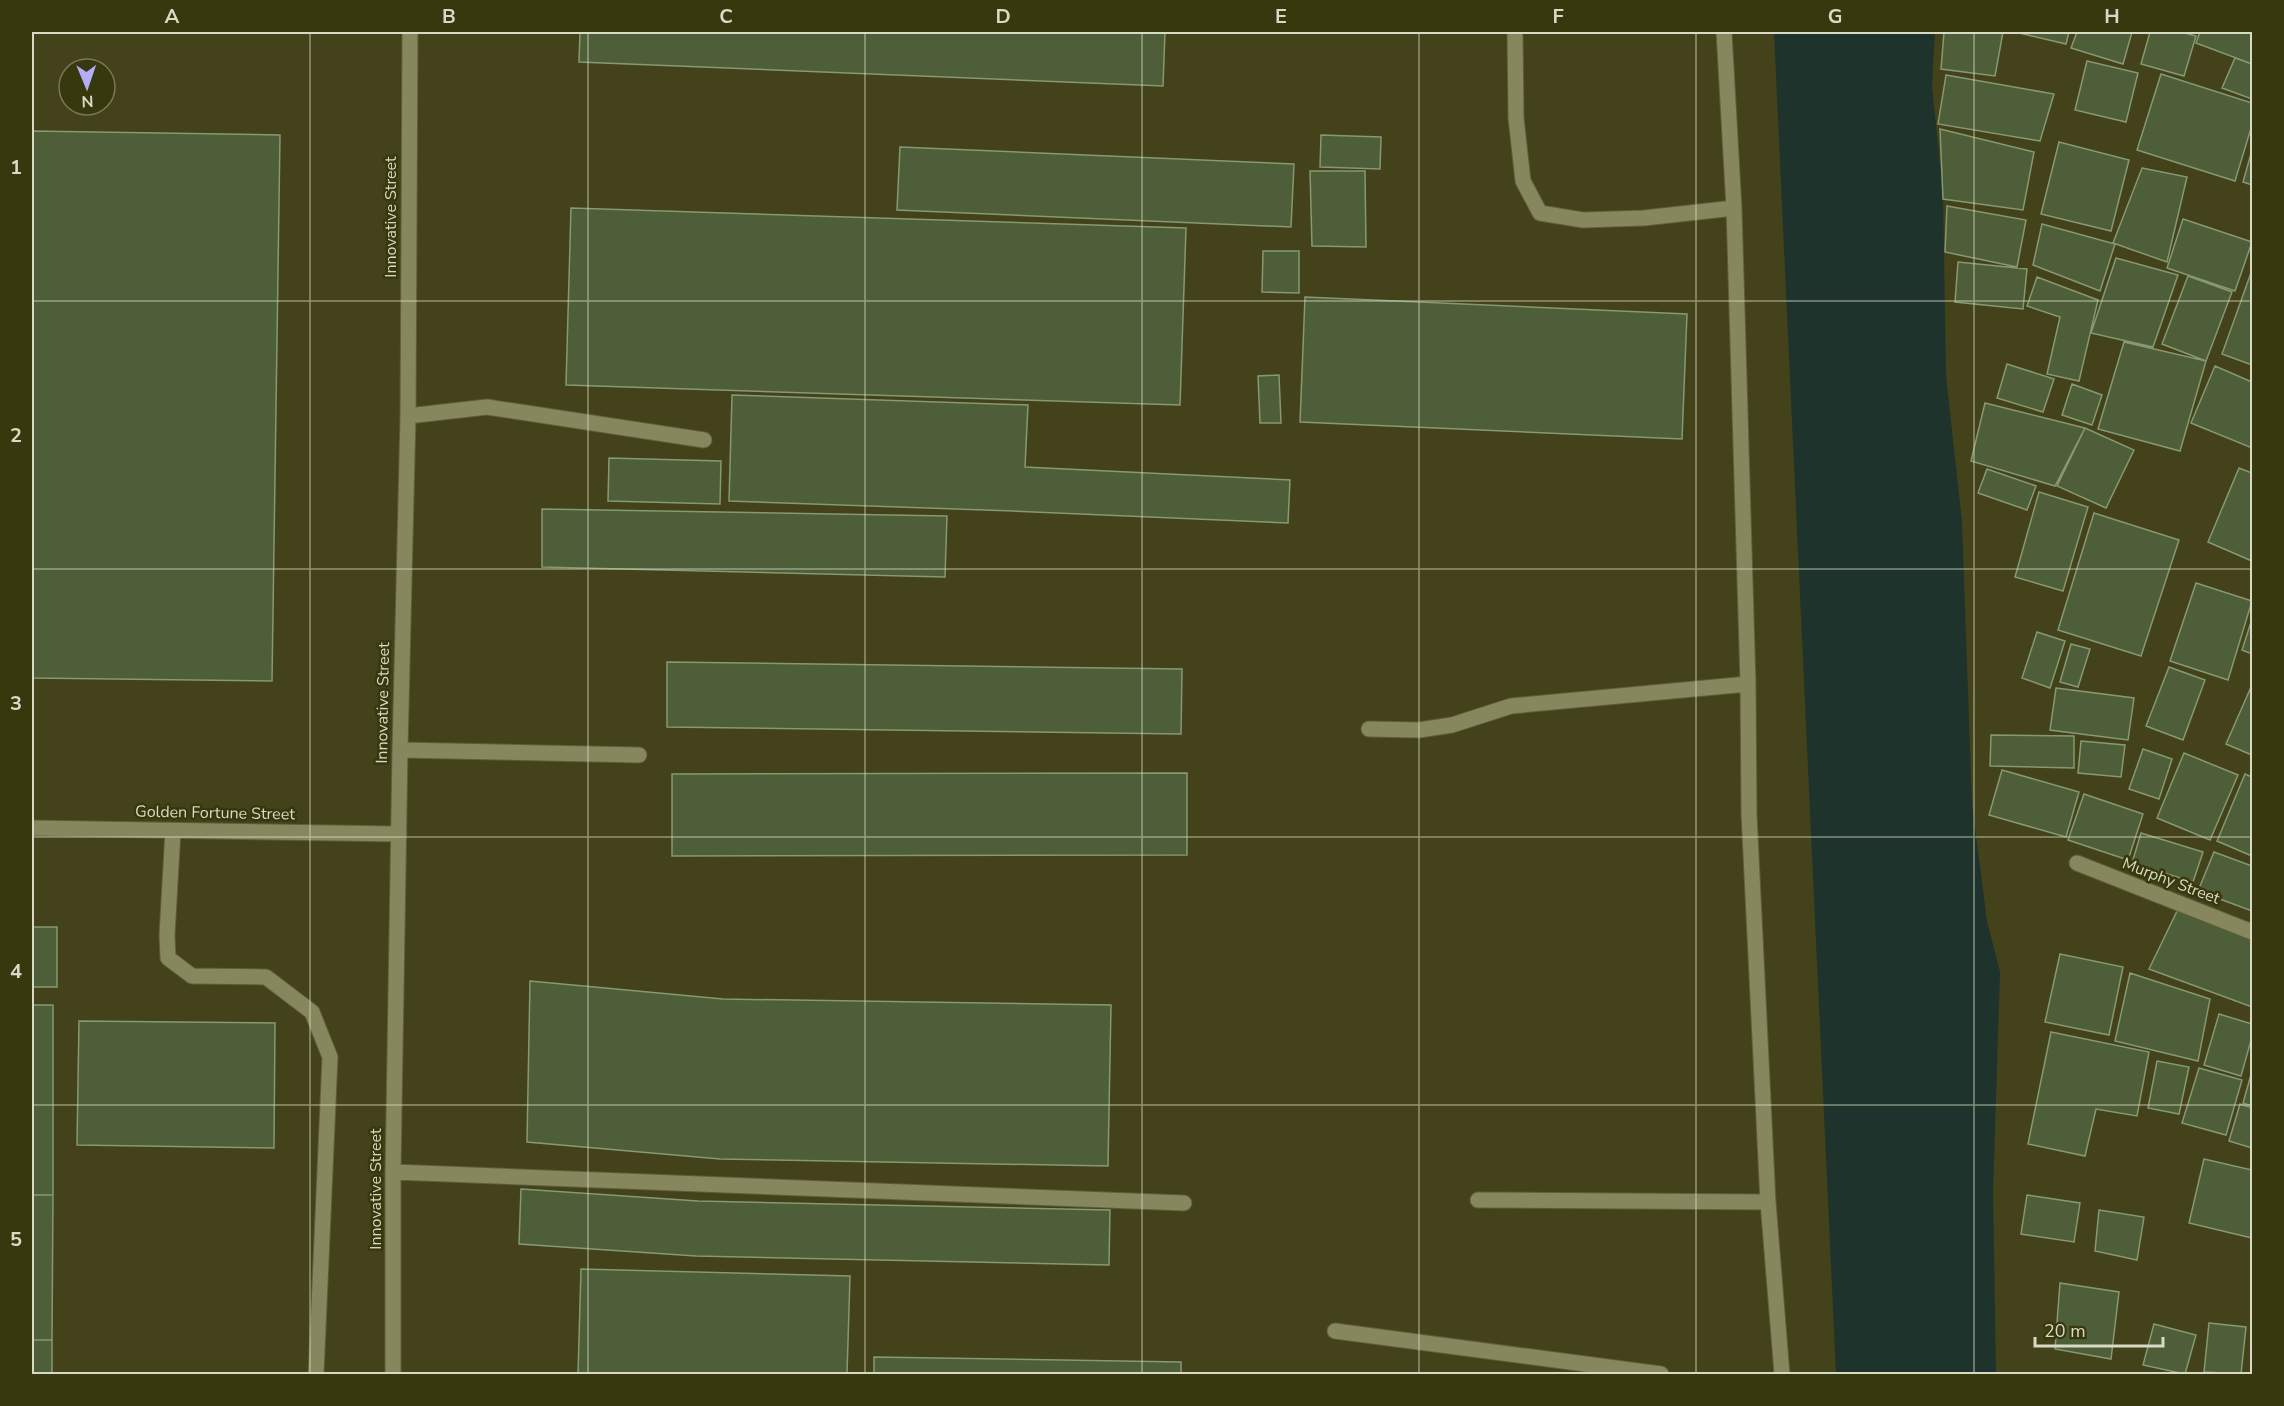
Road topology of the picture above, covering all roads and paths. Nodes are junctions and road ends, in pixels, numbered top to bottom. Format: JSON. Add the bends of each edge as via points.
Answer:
{"nodes":[{"id":1,"x":410,"y":32,"type":"edge"},
{"id":2,"x":1515,"y":32,"type":"edge"},
{"id":3,"x":1724,"y":32,"type":"edge"},
{"id":4,"x":1734,"y":208,"type":"junction"},
{"id":5,"x":408,"y":416,"type":"junction"},
{"id":6,"x":704,"y":440,"type":"dead end"},
{"id":7,"x":1748,"y":684,"type":"junction"},
{"id":8,"x":1369,"y":729,"type":"dead end"},
{"id":9,"x":400,"y":750,"type":"junction"},
{"id":10,"x":639,"y":755,"type":"dead end"},
{"id":11,"x":32,"y":828,"type":"edge"},
{"id":12,"x":173,"y":831,"type":"junction"},
{"id":13,"x":399,"y":834,"type":"junction"},
{"id":14,"x":2077,"y":863,"type":"dead end"},
{"id":15,"x":2253,"y":932,"type":"edge"},
{"id":16,"x":393,"y":1172,"type":"junction"},
{"id":17,"x":1478,"y":1200,"type":"dead end"},
{"id":18,"x":1768,"y":1202,"type":"junction"},
{"id":19,"x":1184,"y":1203,"type":"dead end"},
{"id":20,"x":1335,"y":1331,"type":"dead end"},
{"id":21,"x":316,"y":1374,"type":"edge"},
{"id":22,"x":393,"y":1374,"type":"edge"},
{"id":23,"x":1661,"y":1374,"type":"edge"},
{"id":24,"x":1782,"y":1374,"type":"edge"}],
"edges":[{"from":1,"to":5,"type":"street","name":"Innovative Street"},
{"from":2,"to":4,"type":"street","via":[[1516,118],[1523,182],[1540,213],[1583,220]]},
{"from":3,"to":4,"type":"street"},
{"from":4,"to":7,"type":"street"},
{"from":5,"to":6,"type":"street","via":[[486,407]]},
{"from":5,"to":9,"type":"street","name":"Innovative Street"},
{"from":7,"to":8,"type":"street","via":[[1511,706],[1452,725],[1419,730]]},
{"from":7,"to":18,"type":"street","via":[[1749,814]]},
{"from":9,"to":10,"type":"street"},
{"from":9,"to":13,"type":"street","name":"Innovative Street"},
{"from":11,"to":12,"type":"street","name":"Golden Fortune Street"},
{"from":12,"to":13,"type":"street","name":"Golden Fortune Street"},
{"from":12,"to":21,"type":"street","via":[[168,958],[192,976],[266,977],[312,1012],[330,1057]]},
{"from":13,"to":16,"type":"street","name":"Innovative Street"},
{"from":14,"to":15,"type":"street","name":"Murphy Street"},
{"from":16,"to":19,"type":"street"},
{"from":16,"to":22,"type":"street","name":"Innovative Street"},
{"from":17,"to":18,"type":"street"},
{"from":18,"to":24,"type":"street"},
{"from":20,"to":23,"type":"street"}]}
